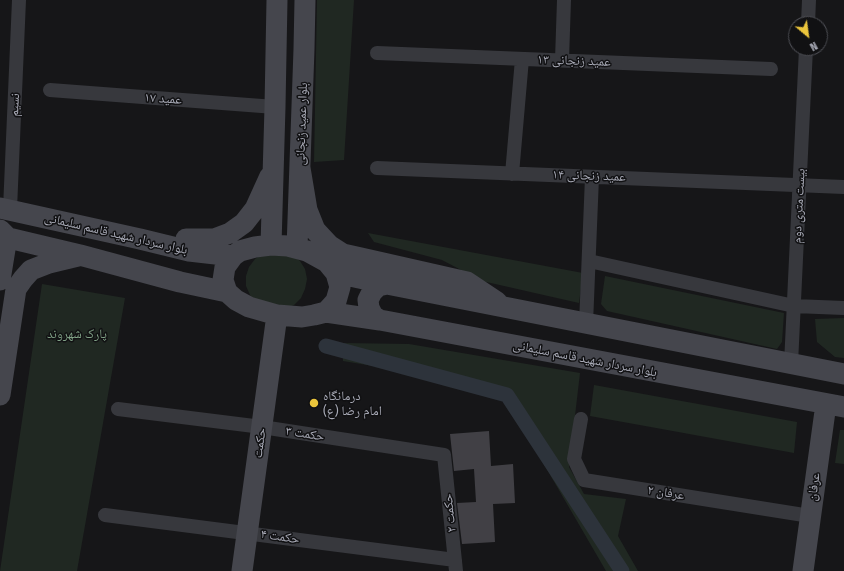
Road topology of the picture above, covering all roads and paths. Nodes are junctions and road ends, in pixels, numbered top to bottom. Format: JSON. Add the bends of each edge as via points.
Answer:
{"nodes":[{"id":1,"x":19,"y":0,"type":"edge"},
{"id":2,"x":277,"y":0,"type":"edge"},
{"id":3,"x":305,"y":0,"type":"edge"},
{"id":4,"x":564,"y":0,"type":"edge"},
{"id":5,"x":809,"y":0,"type":"edge"},
{"id":6,"x":808,"y":16,"type":"edge"},
{"id":7,"x":377,"y":53,"type":"dead end"},
{"id":8,"x":806,"y":56,"type":"edge"},
{"id":9,"x":522,"y":59,"type":"junction"},
{"id":10,"x":562,"y":60,"type":"junction"},
{"id":11,"x":771,"y":69,"type":"dead end"},
{"id":12,"x":50,"y":90,"type":"dead end"},
{"id":13,"x":275,"y":107,"type":"junction"},
{"id":14,"x":273,"y":168,"type":"junction"},
{"id":15,"x":300,"y":168,"type":"junction"},
{"id":16,"x":377,"y":168,"type":"dead end"},
{"id":17,"x":512,"y":174,"type":"junction"},
{"id":18,"x":592,"y":176,"type":"junction"},
{"id":19,"x":800,"y":184,"type":"junction"},
{"id":20,"x":844,"y":187,"type":"edge"},
{"id":21,"x":272,"y":213,"type":"junction"},
{"id":22,"x":298,"y":217,"type":"junction"},
{"id":23,"x":3,"y":224,"type":"edge"},
{"id":24,"x":140,"y":239,"type":"junction"},
{"id":25,"x":271,"y":245,"type":"junction"},
{"id":26,"x":297,"y":248,"type":"junction"},
{"id":27,"x":190,"y":251,"type":"junction"},
{"id":28,"x":80,"y":255,"type":"junction"},
{"id":29,"x":233,"y":256,"type":"junction"},
{"id":30,"x":589,"y":261,"type":"junction"},
{"id":31,"x":336,"y":273,"type":"junction"},
{"id":32,"x":0,"y":280,"type":"edge"},
{"id":33,"x":180,"y":282,"type":"junction"},
{"id":34,"x":387,"y":284,"type":"junction"},
{"id":35,"x":227,"y":292,"type":"junction"},
{"id":36,"x":794,"y":306,"type":"junction"},
{"id":37,"x":506,"y":308,"type":"junction"},
{"id":38,"x":844,"y":308,"type":"edge"},
{"id":39,"x":326,"y":312,"type":"junction"},
{"id":40,"x":278,"y":316,"type":"junction"},
{"id":41,"x":380,"y":320,"type":"junction"},
{"id":42,"x":586,"y":324,"type":"junction"},
{"id":43,"x":792,"y":364,"type":"junction"},
{"id":44,"x":844,"y":374,"type":"edge"},
{"id":45,"x":0,"y":395,"type":"edge"},
{"id":46,"x":835,"y":405,"type":"edge"},
{"id":47,"x":118,"y":409,"type":"dead end"},
{"id":48,"x":581,"y":419,"type":"dead end"},
{"id":49,"x":262,"y":427,"type":"junction"},
{"id":50,"x":444,"y":455,"type":"joint"},
{"id":51,"x":105,"y":515,"type":"dead end"},
{"id":52,"x":810,"y":516,"type":"junction"},
{"id":53,"x":247,"y":533,"type":"junction"},
{"id":54,"x":455,"y":566,"type":"edge"},
{"id":55,"x":242,"y":571,"type":"edge"},
{"id":56,"x":803,"y":571,"type":"edge"}],
"edges":[{"from":1,"to":23,"type":"street","name":"نسیم"},
{"from":2,"to":13,"type":"main road","name":"بلوار عمید زنجانی"},
{"from":3,"to":15,"type":"main road","name":"بلوار عمید زنجانی"},
{"from":4,"to":10,"type":"street"},
{"from":5,"to":6,"type":"street"},
{"from":7,"to":9,"type":"street","name":"عمید زنجانی ۱۳"},
{"from":8,"to":19,"type":"street","name":"بیست متری دوم"},
{"from":9,"to":10,"type":"street","name":"عمید زنجانی ۱۳"},
{"from":9,"to":17,"type":"street"},
{"from":10,"to":11,"type":"street","name":"عمید زنجانی ۱۳"},
{"from":12,"to":13,"type":"street","name":"عمید ۱۷"},
{"from":13,"to":14,"type":"main road","name":"بلوار عمید زنجانی"},
{"from":14,"to":21,"type":"main road","name":"بلوار عمید زنجانی"},
{"from":14,"to":24,"type":"main road","via":[[255,208],[244,223],[230,233],[214,239]]},
{"from":15,"to":22,"type":"main road","name":"بلوار عمید زنجانی"},
{"from":15,"to":37,"type":"main road","via":[[308,210],[316,230],[329,245],[343,254],[467,282]]},
{"from":16,"to":17,"type":"street","name":"عمید زنجانی ۱۴"},
{"from":17,"to":18,"type":"street","name":"عمید زنجانی ۱۴"},
{"from":18,"to":19,"type":"street","name":"عمید زنجانی ۱۴"},
{"from":18,"to":30,"type":"street"},
{"from":19,"to":20,"type":"street","name":"عمید زنجانی ۱۴"},
{"from":19,"to":36,"type":"street","name":"بیست متری دوم"},
{"from":21,"to":22,"type":"main road","via":[[275,220],[282,225],[290,225]]},
{"from":21,"to":25,"type":"main road","name":"بلوار عمید زنجانی"},
{"from":22,"to":26,"type":"main road","name":"بلوار عمید زنجانی"},
{"from":23,"to":24,"type":"main road","name":"بلوار سردار شهید قاسم سلیمانی","via":[[77,225]]},
{"from":23,"to":28,"type":"main road"},
{"from":23,"to":32,"type":"main road"},
{"from":24,"to":27,"type":"main road","name":"بلوار سردار شهید قاسم سلیمانی"},
{"from":25,"to":26,"type":"main road"},
{"from":25,"to":29,"type":"main road","via":[[255,247]]},
{"from":26,"to":31,"type":"main road","via":[[318,256]]},
{"from":27,"to":29,"type":"main road","name":"بلوار سردار شهید قاسم سلیمانی"},
{"from":27,"to":33,"type":"main road","via":[[197,266],[195,275]]},
{"from":28,"to":33,"type":"main road"},
{"from":28,"to":45,"type":"main road","via":[[31,270],[16,288]]},
{"from":29,"to":35,"type":"main road","via":[[225,267],[223,280]]},
{"from":30,"to":36,"type":"street"},
{"from":30,"to":42,"type":"street"},
{"from":31,"to":34,"type":"main road"},
{"from":31,"to":39,"type":"main road","via":[[340,287],[336,301]]},
{"from":33,"to":35,"type":"main road"},
{"from":34,"to":37,"type":"main road"},
{"from":34,"to":41,"type":"main road","via":[[378,286],[368,300],[373,316]]},
{"from":35,"to":40,"type":"main road","via":[[249,307]]},
{"from":36,"to":38,"type":"street"},
{"from":36,"to":43,"type":"street","name":"بیست متری دوم"},
{"from":37,"to":42,"type":"main road"},
{"from":39,"to":40,"type":"main road","via":[[302,317]]},
{"from":39,"to":41,"type":"main road","name":"بلوار سردار شهید قاسم سلیمانی"},
{"from":40,"to":49,"type":"main road","name":"حکمت"},
{"from":41,"to":46,"type":"main road","name":"بلوار سردار شهید قاسم سلیمانی"},
{"from":42,"to":43,"type":"main road"},
{"from":43,"to":44,"type":"main road"},
{"from":46,"to":52,"type":"main road","name":"عرفان"},
{"from":47,"to":49,"type":"street","name":"حکمت ۳"},
{"from":48,"to":52,"type":"street","name":"عرفان ۲","via":[[574,459],[584,480]]},
{"from":49,"to":50,"type":"street","name":"حکمت ۳"},
{"from":49,"to":53,"type":"main road","name":"حکمت"},
{"from":50,"to":54,"type":"street","name":"حکمت ۲"},
{"from":51,"to":53,"type":"street","name":"حکمت ۴"},
{"from":52,"to":56,"type":"main road","name":"عرفان"},
{"from":53,"to":54,"type":"street","name":"حکمت ۴"},
{"from":53,"to":55,"type":"main road","name":"حکمت"}]}
